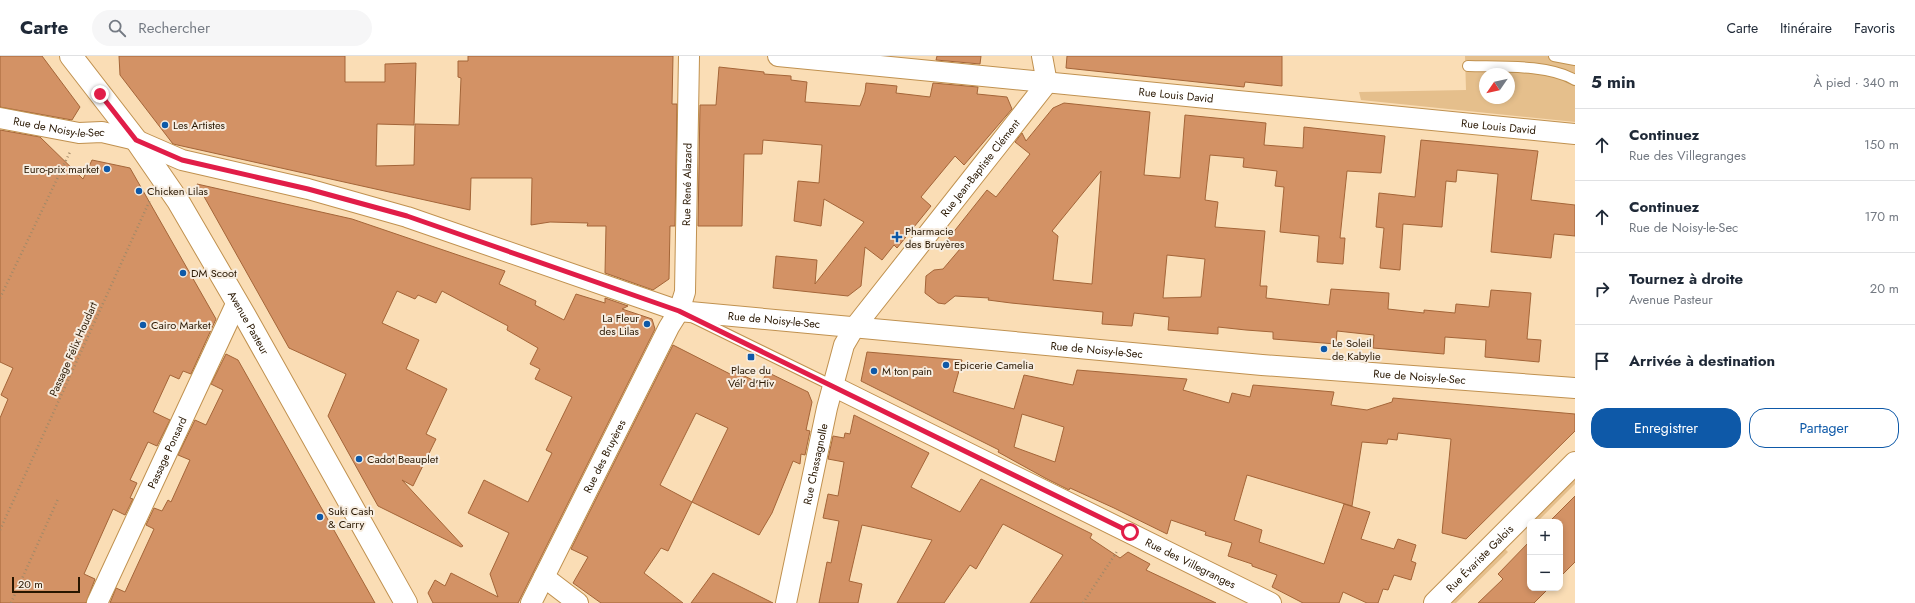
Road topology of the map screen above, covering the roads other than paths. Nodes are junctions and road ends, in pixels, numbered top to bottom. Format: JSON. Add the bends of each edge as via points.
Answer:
{"nodes":[{"id":1,"x":71,"y":56,"type":"edge"},
{"id":2,"x":689,"y":56,"type":"edge"},
{"id":3,"x":778,"y":56,"type":"edge"},
{"id":4,"x":1042,"y":56,"type":"edge"},
{"id":5,"x":1554,"y":56,"type":"edge"},
{"id":6,"x":1575,"y":60,"type":"edge"},
{"id":7,"x":1468,"y":66,"type":"dead end"},
{"id":8,"x":1575,"y":80,"type":"edge"},
{"id":9,"x":1047,"y":83,"type":"junction"},
{"id":10,"x":0,"y":118,"type":"edge"},
{"id":11,"x":1575,"y":134,"type":"edge"},
{"id":12,"x":136,"y":140,"type":"junction"},
{"id":13,"x":237,"y":302,"type":"junction"},
{"id":14,"x":679,"y":311,"type":"junction"},
{"id":15,"x":854,"y":328,"type":"junction"},
{"id":16,"x":833,"y":386,"type":"junction"},
{"id":17,"x":1575,"y":388,"type":"edge"},
{"id":18,"x":1575,"y":463,"type":"edge"},
{"id":19,"x":544,"y":578,"type":"junction"},
{"id":20,"x":1261,"y":601,"type":"edge"},
{"id":21,"x":97,"y":603,"type":"edge"},
{"id":22,"x":406,"y":603,"type":"edge"},
{"id":23,"x":531,"y":603,"type":"edge"},
{"id":24,"x":578,"y":603,"type":"edge"},
{"id":25,"x":786,"y":603,"type":"edge"},
{"id":26,"x":1434,"y":603,"type":"edge"}],
"edges":[{"from":1,"to":12,"type":"main road","name":"Avenue Pasteur"},
{"from":2,"to":14,"type":"street","name":"Rue René Alazard","via":[[685,292]]},
{"from":3,"to":9,"type":"street","name":"Rue Louis David"},
{"from":4,"to":9,"type":"street"},
{"from":5,"to":6,"type":"lane"},
{"from":7,"to":8,"type":"lane","via":[[1528,68],[1556,73]]},
{"from":9,"to":11,"type":"street","name":"Rue Louis David"},
{"from":9,"to":15,"type":"street","name":"Rue Jean-Baptiste Clément"},
{"from":10,"to":12,"type":"street","name":"Rue de Noisy-le-Sec","via":[[79,133],[102,132]]},
{"from":12,"to":13,"type":"main road","name":"Avenue Pasteur","via":[[161,176]]},
{"from":12,"to":14,"type":"street","name":"Rue de Noisy-le-Sec","via":[[182,160],[308,189],[407,216]]},
{"from":13,"to":21,"type":"street","name":"Passage Ponsard"},
{"from":13,"to":22,"type":"main road","name":"Avenue Pasteur"},
{"from":14,"to":15,"type":"street","name":"Rue de Noisy-le-Sec"},
{"from":14,"to":16,"type":"lane","name":"Rue des Villegranges"},
{"from":14,"to":19,"type":"street","name":"Rue des Bruyères"},
{"from":15,"to":16,"type":"street","name":"Rue Chassagnolle","via":[[844,345]]},
{"from":15,"to":17,"type":"street","name":"Rue de Noisy-le-Sec","via":[[1262,365]]},
{"from":16,"to":20,"type":"street","name":"Rue des Villegranges","via":[[1130,532]]},
{"from":16,"to":25,"type":"street","name":"Rue Chassagnolle"},
{"from":18,"to":26,"type":"main road","name":"Rue Évariste Galois"},
{"from":19,"to":23,"type":"street","name":"Rue des Bruyères"},
{"from":19,"to":24,"type":"street"}]}
